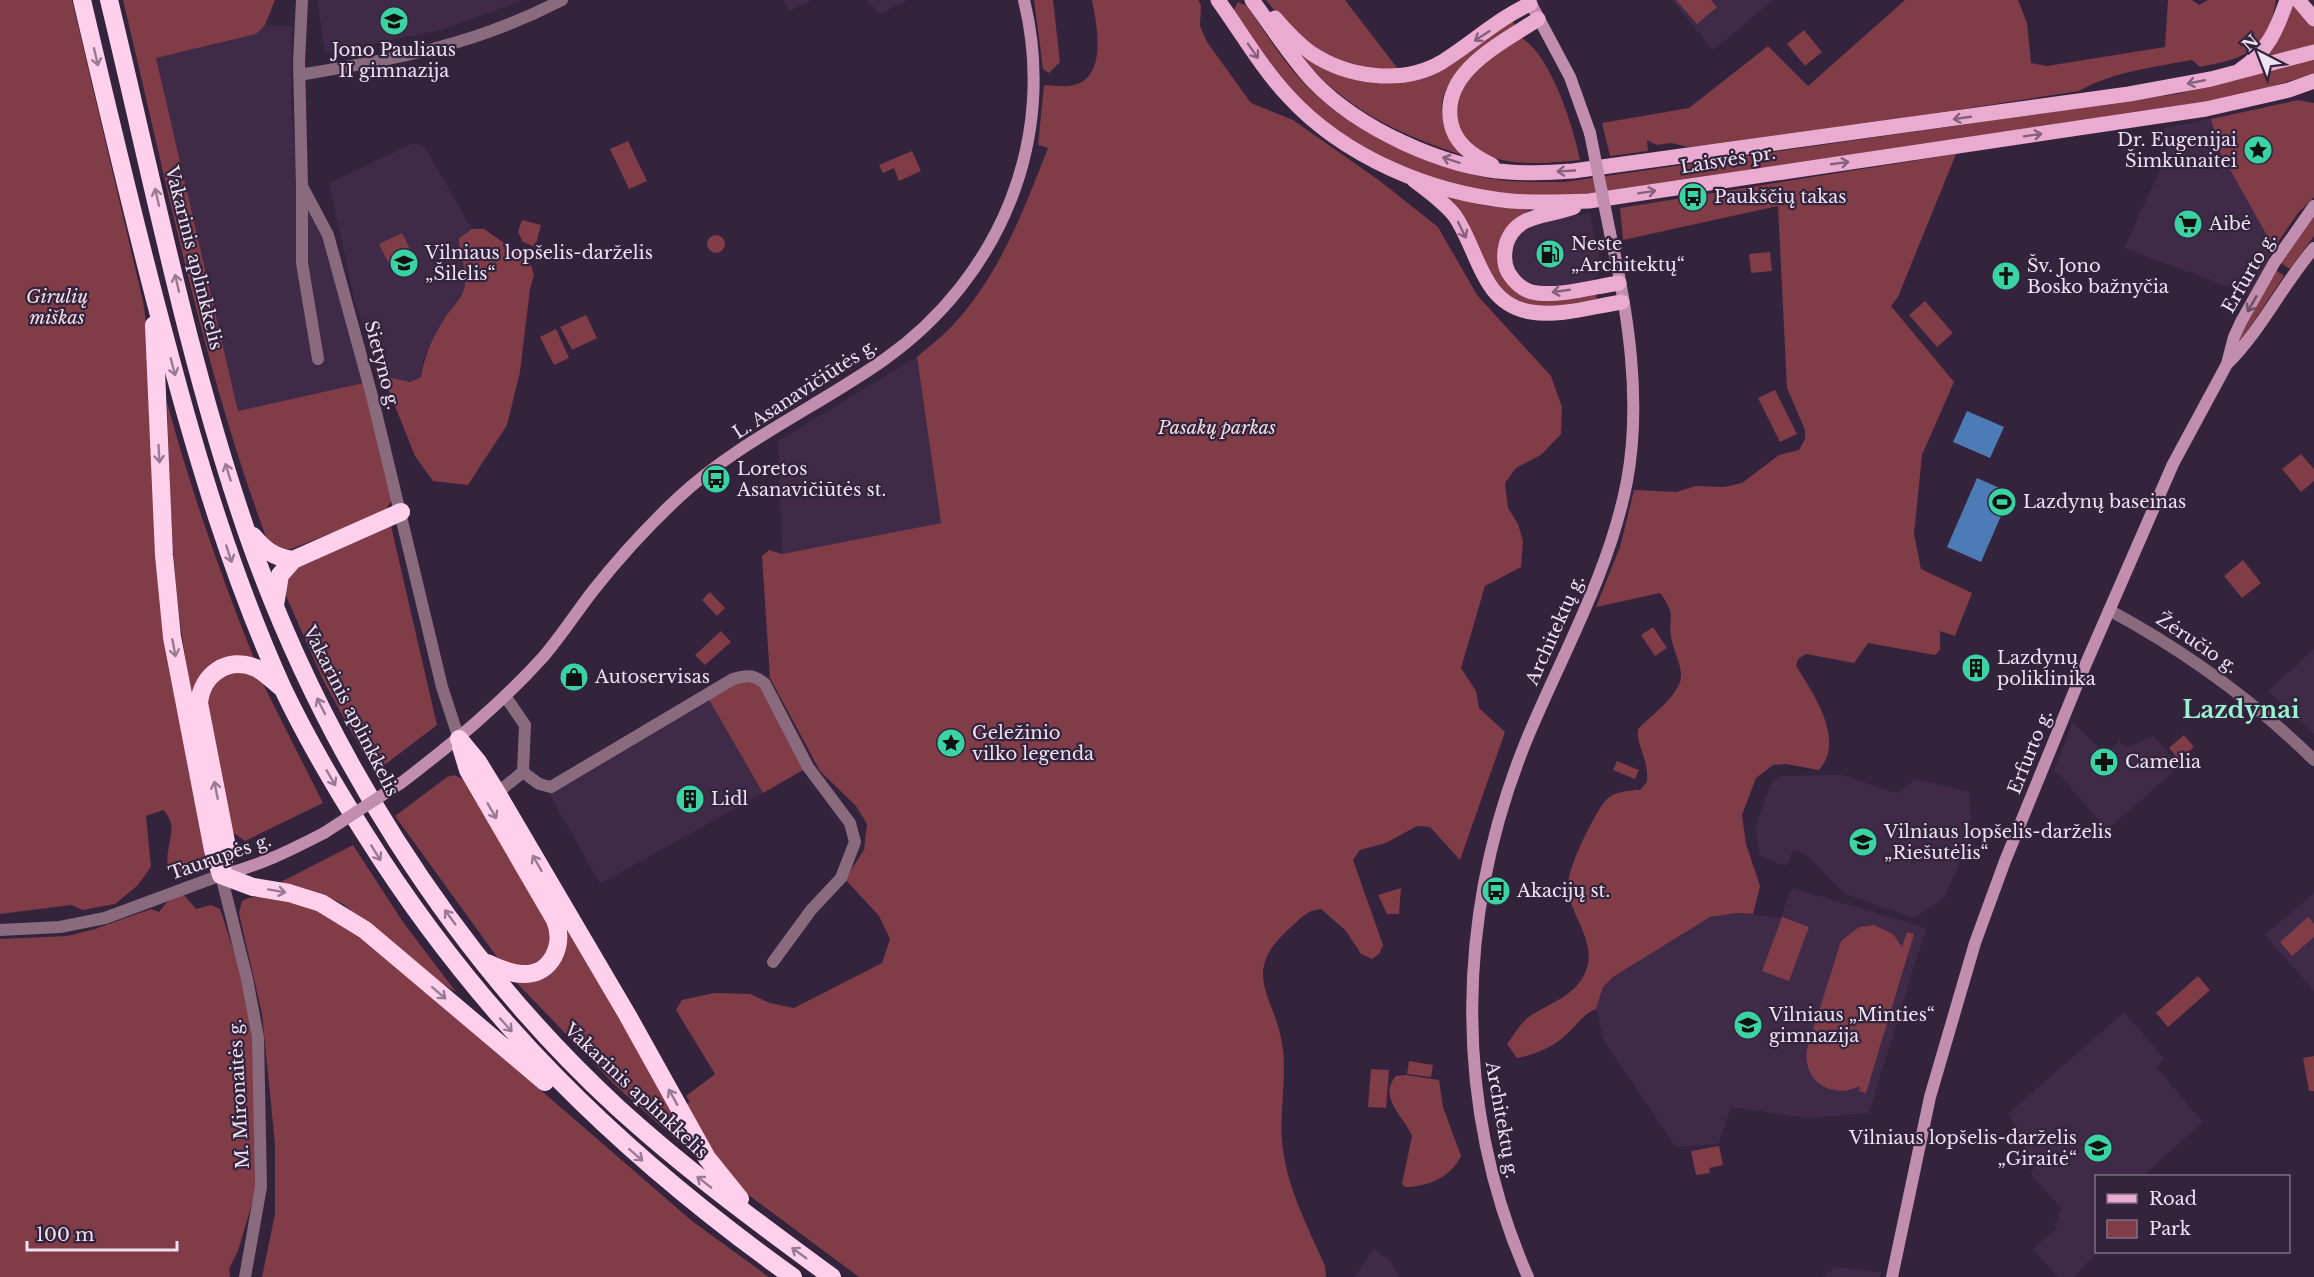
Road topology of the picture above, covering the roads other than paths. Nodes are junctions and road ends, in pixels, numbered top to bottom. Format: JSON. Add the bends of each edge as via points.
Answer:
{"nodes":[{"id":1,"x":82,"y":0,"type":"edge"},
{"id":2,"x":109,"y":0,"type":"edge"},
{"id":3,"x":302,"y":0,"type":"edge"},
{"id":4,"x":562,"y":0,"type":"edge"},
{"id":5,"x":1023,"y":0,"type":"edge"},
{"id":6,"x":1218,"y":0,"type":"edge"},
{"id":7,"x":1252,"y":0,"type":"edge"},
{"id":8,"x":1258,"y":0,"type":"edge"},
{"id":9,"x":2287,"y":0,"type":"edge"},
{"id":10,"x":2298,"y":0,"type":"edge"},
{"id":11,"x":1530,"y":2,"type":"edge"},
{"id":12,"x":1538,"y":19,"type":"junction"},
{"id":13,"x":2314,"y":19,"type":"edge"},
{"id":14,"x":2314,"y":52,"type":"edge"},
{"id":15,"x":2234,"y":74,"type":"junction"},
{"id":16,"x":299,"y":75,"type":"junction"},
{"id":17,"x":2314,"y":81,"type":"edge"},
{"id":18,"x":2289,"y":90,"type":"junction"},
{"id":19,"x":2314,"y":95,"type":"edge"},
{"id":20,"x":1508,"y":172,"type":"junction"},
{"id":21,"x":1407,"y":174,"type":"junction"},
{"id":22,"x":302,"y":186,"type":"junction"},
{"id":23,"x":1589,"y":201,"type":"junction"},
{"id":24,"x":2314,"y":206,"type":"edge"},
{"id":25,"x":2314,"y":248,"type":"edge"},
{"id":26,"x":1619,"y":283,"type":"junction"},
{"id":27,"x":152,"y":290,"type":"junction"},
{"id":28,"x":1622,"y":302,"type":"junction"},
{"id":29,"x":318,"y":359,"type":"dead end"},
{"id":30,"x":2227,"y":363,"type":"junction"},
{"id":31,"x":401,"y":512,"type":"junction"},
{"id":32,"x":245,"y":528,"type":"junction"},
{"id":33,"x":293,"y":560,"type":"junction"},
{"id":34,"x":275,"y":607,"type":"junction"},
{"id":35,"x":2109,"y":610,"type":"junction"},
{"id":36,"x":284,"y":689,"type":"junction"},
{"id":37,"x":505,"y":696,"type":"junction"},
{"id":38,"x":459,"y":739,"type":"junction"},
{"id":39,"x":2314,"y":760,"type":"edge"},
{"id":40,"x":523,"y":772,"type":"junction"},
{"id":41,"x":497,"y":793,"type":"junction"},
{"id":42,"x":221,"y":875,"type":"junction"},
{"id":43,"x":0,"y":930,"type":"edge"},
{"id":44,"x":773,"y":962,"type":"dead end"},
{"id":45,"x":486,"y":963,"type":"junction"},
{"id":46,"x":593,"y":1115,"type":"junction"},
{"id":47,"x":767,"y":1230,"type":"junction"},
{"id":48,"x":245,"y":1277,"type":"edge"},
{"id":49,"x":792,"y":1277,"type":"edge"},
{"id":50,"x":832,"y":1277,"type":"edge"},
{"id":51,"x":1528,"y":1277,"type":"edge"},
{"id":52,"x":1892,"y":1277,"type":"edge"}],
"edges":[{"from":1,"to":27,"type":"highway","one_way":true},
{"from":32,"to":2,"type":"highway","name":"Vakarinis aplinkkelis","one_way":true,"via":[[184,312]]},
{"from":3,"to":16,"type":"street","name":"Sietyno g."},
{"from":4,"to":16,"type":"street","via":[[497,30],[437,50]]},
{"from":5,"to":37,"type":"street","name":"L. Asanavičiūtės g.","via":[[1032,46],[1033,80],[1027,146],[1006,215],[973,272],[938,315],[911,340],[685,491],[637,537],[546,653]]},
{"from":6,"to":21,"type":"main road","name":"Laisvės pr.","one_way":true,"via":[[1274,80],[1304,112],[1346,145]]},
{"from":20,"to":7,"type":"main road","name":"Laisvės pr.","one_way":true,"via":[[1464,165],[1425,151],[1359,118],[1315,83],[1295,61]]},
{"from":11,"to":8,"type":"main road","one_way":true,"via":[[1439,63],[1392,76],[1346,70],[1312,54]]},
{"from":9,"to":15,"type":"main road","via":[[2272,38],[2251,63]]},
{"from":10,"to":13,"type":"main road"},
{"from":11,"to":12,"type":"street","name":"Architektų g."},
{"from":12,"to":20,"type":"main road","via":[[1462,75],[1450,101],[1451,126],[1456,138],[1467,150]]},
{"from":12,"to":26,"type":"street","name":"Architektų g.","bridge":true,"via":[[1570,77],[1590,133]]},
{"from":14,"to":15,"type":"main road","name":"Laisvės pr."},
{"from":15,"to":20,"type":"main road","name":"Laisvės pr.","one_way":true,"via":[[2129,94],[1770,146],[1573,171]]},
{"from":16,"to":22,"type":"street","name":"Sietyno g."},
{"from":17,"to":18,"type":"main road","name":"Laisvės pr."},
{"from":18,"to":19,"type":"main road"},
{"from":23,"to":18,"type":"main road","name":"Laisvės pr.","one_way":true,"via":[[2130,122],[2230,105]]},
{"from":21,"to":23,"type":"main road","name":"Laisvės pr.","via":[[1467,193],[1511,201]]},
{"from":21,"to":28,"type":"main road","one_way":true,"via":[[1454,216],[1489,285],[1509,304],[1533,313],[1548,313]]},
{"from":22,"to":29,"type":"street","via":[[302,263]]},
{"from":22,"to":31,"type":"street","name":"Sietyno g.","via":[[328,235]]},
{"from":26,"to":23,"type":"main road","one_way":true,"via":[[1535,293],[1520,286],[1507,270],[1505,250],[1520,223]]},
{"from":24,"to":30,"type":"street","name":"Erfurto g.","one_way":true,"via":[[2274,263],[2234,337]]},
{"from":25,"to":30,"type":"street","name":"Erfurto g."},
{"from":26,"to":28,"type":"street","name":"Architektų g."},
{"from":27,"to":36,"type":"highway","one_way":true,"via":[[198,460],[233,567]]},
{"from":27,"to":42,"type":"highway","one_way":true,"via":[[164,555],[172,637]]},
{"from":28,"to":51,"type":"street","name":"Architektų g.","via":[[1632,366],[1628,478],[1606,559],[1507,790],[1484,872],[1473,951],[1472,1054],[1481,1128],[1496,1191]]},
{"from":30,"to":35,"type":"street","name":"Erfurto g.","via":[[2173,464]]},
{"from":31,"to":33,"type":"highway"},
{"from":31,"to":38,"type":"street","name":"Sietyno g.","via":[[442,687]]},
{"from":32,"to":33,"type":"highway","via":[[267,552]]},
{"from":32,"to":34,"type":"highway","name":"Vakarinis aplinkkelis"},
{"from":33,"to":34,"type":"highway","via":[[280,575]]},
{"from":45,"to":34,"type":"highway","name":"Vakarinis aplinkkelis","one_way":true,"via":[[424,881],[347,758]]},
{"from":35,"to":39,"type":"street","name":"Žėručio g.","via":[[2214,674]]},
{"from":35,"to":52,"type":"street","name":"Erfurto g.","via":[[1975,943],[1924,1121]]},
{"from":42,"to":36,"type":"highway","one_way":true,"via":[[227,847],[199,703],[203,685],[220,669],[236,664],[259,669]]},
{"from":36,"to":46,"type":"highway","one_way":true,"via":[[334,785],[404,896],[477,992],[544,1068]]},
{"from":37,"to":38,"type":"street","name":"L. Asanavičiūtės g."},
{"from":37,"to":40,"type":"street","via":[[525,725]]},
{"from":38,"to":41,"type":"highway"},
{"from":38,"to":42,"type":"street","name":"Taurupės g.","bridge":true,"via":[[324,833],[246,869]]},
{"from":38,"to":45,"type":"highway","one_way":true,"via":[[468,770],[555,920],[559,934],[555,956],[537,972],[506,972]]},
{"from":40,"to":41,"type":"street"},
{"from":40,"to":44,"type":"street","via":[[539,784],[551,787],[733,679],[751,675],[759,679],[808,767],[850,824],[855,842],[841,878],[816,904]]},
{"from":47,"to":41,"type":"highway","one_way":true,"via":[[707,1158]]},
{"from":42,"to":43,"type":"street","name":"Taurupės g.","via":[[105,918],[60,927]]},
{"from":42,"to":46,"type":"highway","one_way":true,"via":[[253,887],[307,897],[337,910],[547,1084]]},
{"from":42,"to":48,"type":"street","name":"M. Mironaitės g.","via":[[258,1037],[261,1187]]},
{"from":47,"to":45,"type":"highway","name":"Vakarinis aplinkkelis","one_way":true,"via":[[699,1178],[614,1104],[535,1023]]},
{"from":46,"to":49,"type":"highway","one_way":true,"via":[[687,1198]]},
{"from":50,"to":47,"type":"highway","name":"Vakarinis aplinkkelis","one_way":true}]}
